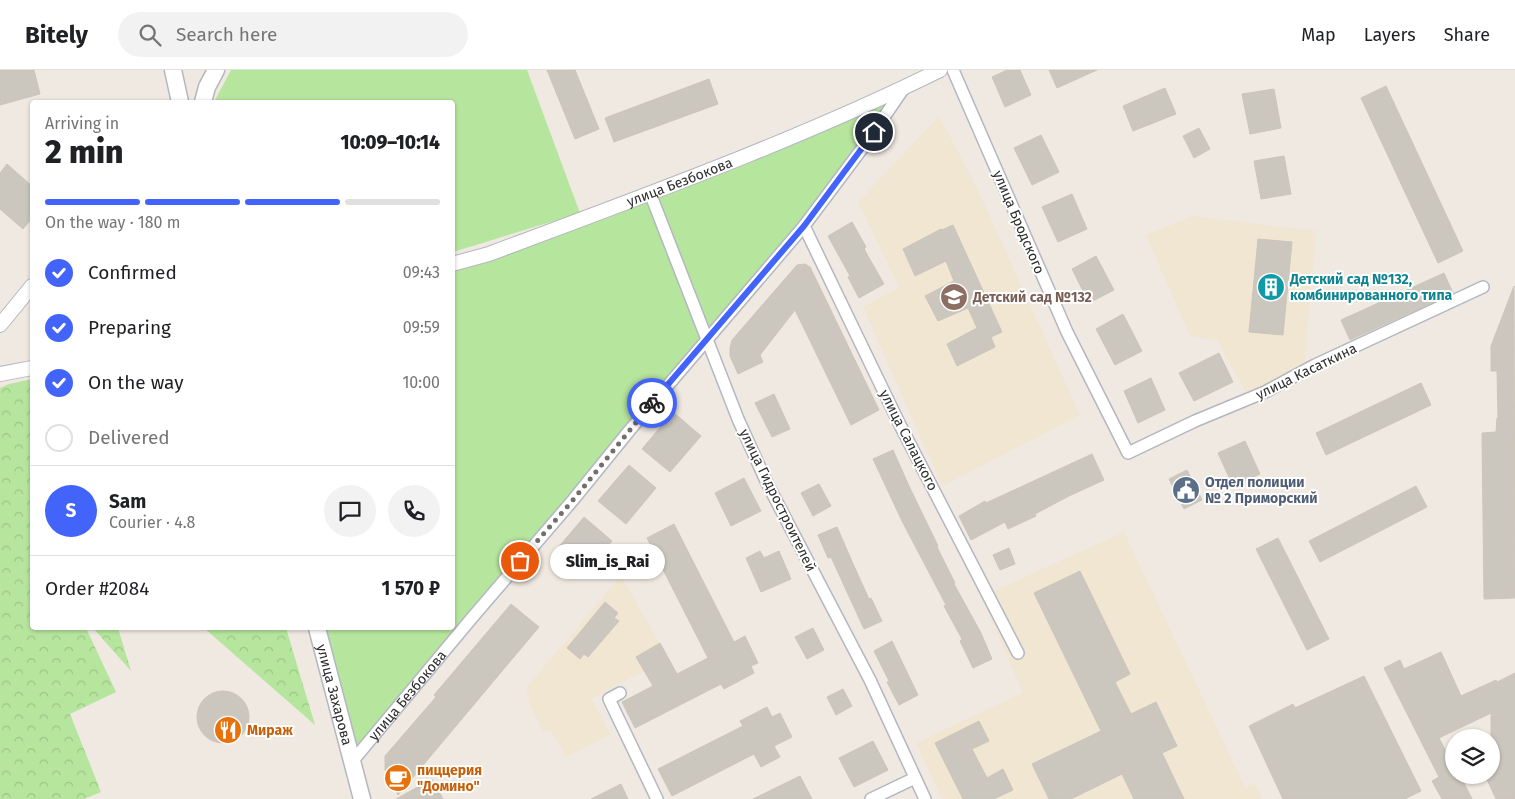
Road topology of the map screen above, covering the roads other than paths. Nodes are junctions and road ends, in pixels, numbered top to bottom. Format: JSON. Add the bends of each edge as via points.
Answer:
{"nodes":[{"id":1,"x":173,"y":70,"type":"edge"},
{"id":2,"x":216,"y":70,"type":"edge"},
{"id":3,"x":940,"y":70,"type":"edge"},
{"id":4,"x":953,"y":70,"type":"edge"},
{"id":5,"x":904,"y":88,"type":"junction"},
{"id":6,"x":180,"y":100,"type":"edge"},
{"id":7,"x":203,"y":100,"type":"edge"},
{"id":8,"x":650,"y":193,"type":"junction"},
{"id":9,"x":804,"y":226,"type":"junction"},
{"id":10,"x":455,"y":263,"type":"edge"},
{"id":11,"x":1483,"y":287,"type":"dead end"},
{"id":12,"x":30,"y":288,"type":"edge"},
{"id":13,"x":0,"y":325,"type":"edge"},
{"id":14,"x":706,"y":340,"type":"junction"},
{"id":15,"x":30,"y":368,"type":"edge"},
{"id":16,"x":0,"y":374,"type":"edge"},
{"id":17,"x":1128,"y":453,"type":"joint"},
{"id":18,"x":318,"y":630,"type":"edge"},
{"id":19,"x":1018,"y":653,"type":"dead end"},
{"id":20,"x":620,"y":693,"type":"dead end"},
{"id":21,"x":351,"y":763,"type":"junction"},
{"id":22,"x":914,"y":778,"type":"junction"},
{"id":23,"x":362,"y":799,"type":"edge"},
{"id":24,"x":657,"y":799,"type":"edge"},
{"id":25,"x":871,"y":799,"type":"edge"},
{"id":26,"x":925,"y":799,"type":"edge"}],
"edges":[{"from":1,"to":6,"type":"main road"},
{"from":2,"to":7,"type":"main road"},
{"from":3,"to":5,"type":"street","name":"улица Безбокова"},
{"from":4,"to":17,"type":"street","name":"улица Бродского","via":[[1067,332]]},
{"from":5,"to":8,"type":"street","name":"улица Безбокова"},
{"from":5,"to":9,"type":"street","name":"улица Безбокова"},
{"from":8,"to":10,"type":"street","name":"улица Безбокова","via":[[488,254]]},
{"from":8,"to":14,"type":"street","name":"улица Гидростроителей"},
{"from":9,"to":14,"type":"street","name":"улица Безбокова"},
{"from":9,"to":19,"type":"street","name":"улица Салацкого","via":[[900,425]]},
{"from":11,"to":17,"type":"street","name":"улица Касаткина","via":[[1315,365],[1265,392]]},
{"from":12,"to":13,"type":"street"},
{"from":14,"to":21,"type":"street","name":"улица Безбокова"},
{"from":14,"to":22,"type":"street","name":"улица Гидростроителей","via":[[767,484],[870,680]]},
{"from":15,"to":16,"type":"street"},
{"from":18,"to":21,"type":"main road","name":"улица Захарова"},
{"from":20,"to":24,"type":"street","via":[[609,699]]},
{"from":21,"to":23,"type":"main road"},
{"from":22,"to":25,"type":"street"},
{"from":22,"to":26,"type":"street","name":"улица Гидростроителей"}]}
